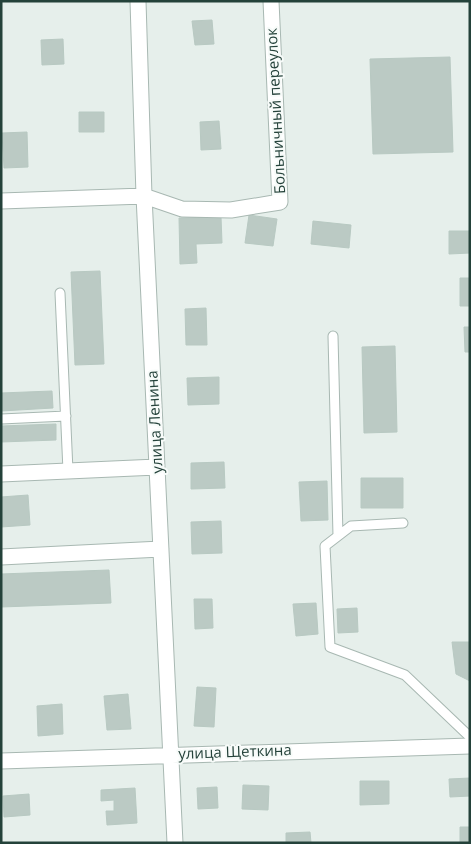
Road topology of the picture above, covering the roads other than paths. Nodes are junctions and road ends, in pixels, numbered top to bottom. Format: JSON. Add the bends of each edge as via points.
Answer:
{"nodes":[{"id":1,"x":138,"y":1,"type":"edge"},
{"id":2,"x":271,"y":1,"type":"edge"},
{"id":3,"x":144,"y":196,"type":"junction"},
{"id":4,"x":1,"y":201,"type":"edge"},
{"id":5,"x":60,"y":293,"type":"dead end"},
{"id":6,"x":333,"y":336,"type":"dead end"},
{"id":7,"x":66,"y":416,"type":"junction"},
{"id":8,"x":1,"y":418,"type":"edge"},
{"id":9,"x":157,"y":467,"type":"junction"},
{"id":10,"x":68,"y":471,"type":"junction"},
{"id":11,"x":1,"y":474,"type":"edge"},
{"id":12,"x":402,"y":524,"type":"dead end"},
{"id":13,"x":338,"y":536,"type":"junction"},
{"id":14,"x":161,"y":549,"type":"junction"},
{"id":15,"x":1,"y":557,"type":"edge"},
{"id":16,"x":470,"y":737,"type":"edge"},
{"id":17,"x":470,"y":746,"type":"edge"},
{"id":18,"x":171,"y":754,"type":"junction"},
{"id":19,"x":1,"y":761,"type":"edge"},
{"id":20,"x":175,"y":843,"type":"edge"}],
"edges":[{"from":1,"to":3,"type":"street","name":"улица Ленина"},
{"from":2,"to":3,"type":"street","name":"Больничный переулок","via":[[280,202],[231,210],[182,209]]},
{"from":3,"to":4,"type":"street"},
{"from":3,"to":9,"type":"street","name":"улица Ленина"},
{"from":5,"to":7,"type":"lane"},
{"from":6,"to":13,"type":"lane"},
{"from":7,"to":8,"type":"lane"},
{"from":7,"to":10,"type":"lane"},
{"from":9,"to":10,"type":"street"},
{"from":9,"to":14,"type":"street","name":"улица Ленина"},
{"from":10,"to":11,"type":"street"},
{"from":12,"to":13,"type":"lane","via":[[351,526]]},
{"from":13,"to":16,"type":"lane","via":[[325,546],[330,647],[405,675]]},
{"from":14,"to":15,"type":"street"},
{"from":14,"to":18,"type":"street","name":"улица Ленина"},
{"from":17,"to":18,"type":"street","name":"улица Щеткина"},
{"from":18,"to":19,"type":"street","name":"улица Щеткина"},
{"from":18,"to":20,"type":"street","name":"улица Ленина"}]}
